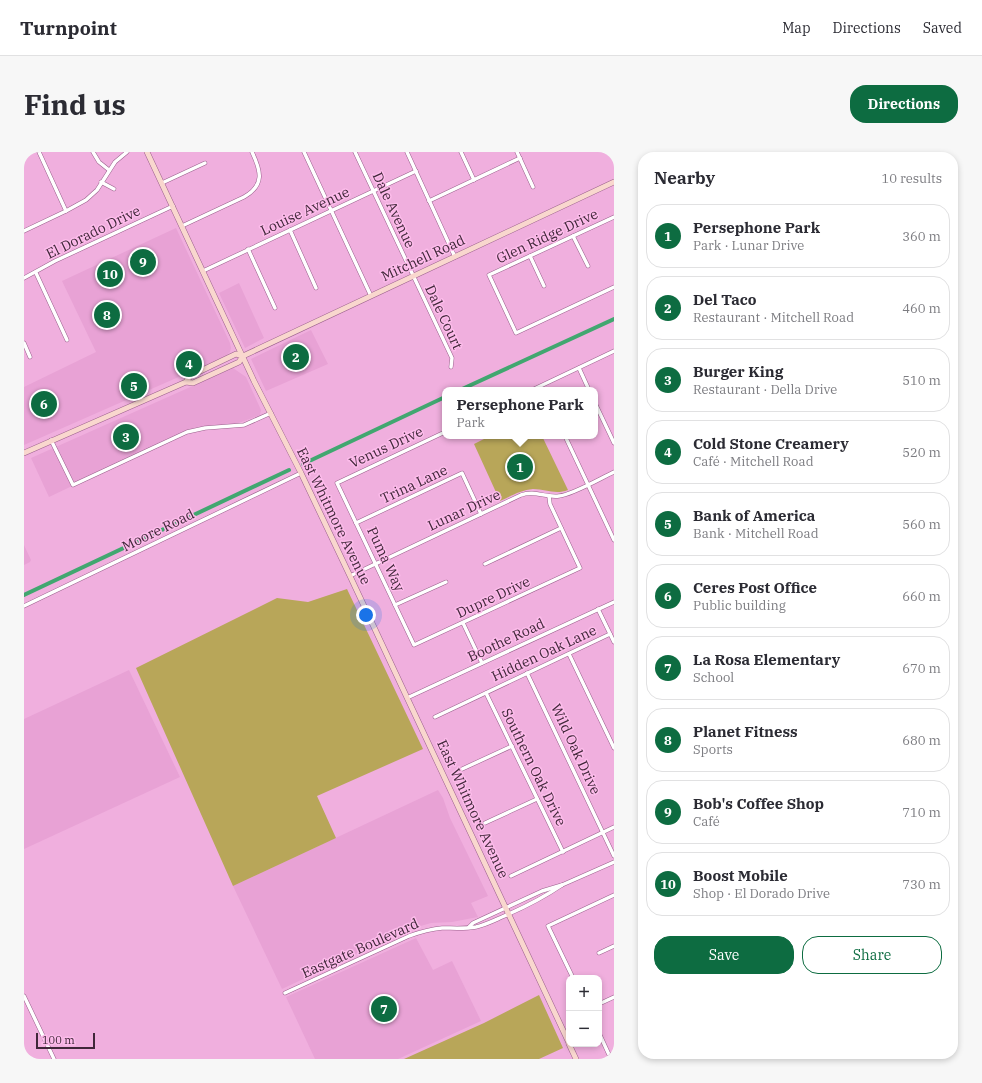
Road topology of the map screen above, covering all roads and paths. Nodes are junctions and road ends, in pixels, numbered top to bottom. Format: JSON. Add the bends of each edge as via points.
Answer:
{"nodes":[{"id":1,"x":39,"y":152,"type":"edge"},
{"id":2,"x":93,"y":152,"type":"edge"},
{"id":3,"x":127,"y":152,"type":"edge"},
{"id":4,"x":147,"y":152,"type":"edge"},
{"id":5,"x":252,"y":152,"type":"edge"},
{"id":6,"x":304,"y":152,"type":"edge"},
{"id":7,"x":355,"y":152,"type":"edge"},
{"id":8,"x":407,"y":152,"type":"edge"},
{"id":9,"x":461,"y":152,"type":"edge"},
{"id":10,"x":517,"y":152,"type":"edge"},
{"id":11,"x":520,"y":158,"type":"junction"},
{"id":12,"x":205,"y":163,"type":"dead end"},
{"id":13,"x":109,"y":170,"type":"junction"},
{"id":14,"x":416,"y":171,"type":"junction"},
{"id":15,"x":474,"y":180,"type":"junction"},
{"id":16,"x":101,"y":182,"type":"junction"},
{"id":17,"x":614,"y":182,"type":"edge"},
{"id":18,"x":162,"y":183,"type":"junction"},
{"id":19,"x":533,"y":187,"type":"dead end"},
{"id":20,"x":114,"y":189,"type":"dead end"},
{"id":21,"x":373,"y":191,"type":"junction"},
{"id":22,"x":430,"y":201,"type":"junction"},
{"id":23,"x":173,"y":206,"type":"junction"},
{"id":24,"x":331,"y":210,"type":"junction"},
{"id":25,"x":66,"y":211,"type":"junction"},
{"id":26,"x":614,"y":217,"type":"edge"},
{"id":27,"x":182,"y":226,"type":"junction"},
{"id":28,"x":24,"y":229,"type":"edge"},
{"id":29,"x":290,"y":230,"type":"junction"},
{"id":30,"x":573,"y":236,"type":"junction"},
{"id":31,"x":248,"y":249,"type":"junction"},
{"id":32,"x":530,"y":256,"type":"junction"},
{"id":33,"x":455,"y":257,"type":"junction"},
{"id":34,"x":588,"y":266,"type":"dead end"},
{"id":35,"x":203,"y":271,"type":"junction"},
{"id":36,"x":36,"y":273,"type":"junction"},
{"id":37,"x":413,"y":276,"type":"junction"},
{"id":38,"x":24,"y":278,"type":"edge"},
{"id":39,"x":544,"y":286,"type":"dead end"},
{"id":40,"x":614,"y":287,"type":"edge"},
{"id":41,"x":316,"y":288,"type":"dead end"},
{"id":42,"x":371,"y":296,"type":"junction"},
{"id":43,"x":275,"y":308,"type":"dead end"},
{"id":44,"x":67,"y":340,"type":"dead end"},
{"id":45,"x":24,"y":343,"type":"edge"},
{"id":46,"x":614,"y":351,"type":"edge"},
{"id":47,"x":243,"y":356,"type":"junction"},
{"id":48,"x":30,"y":357,"type":"dead end"},
{"id":49,"x":451,"y":367,"type":"dead end"},
{"id":50,"x":579,"y":368,"type":"junction"},
{"id":51,"x":542,"y":386,"type":"edge"},
{"id":52,"x":588,"y":387,"type":"edge"},
{"id":53,"x":598,"y":408,"type":"edge"},
{"id":54,"x":271,"y":413,"type":"junction"},
{"id":55,"x":442,"y":433,"type":"edge"},
{"id":56,"x":566,"y":439,"type":"edge"},
{"id":57,"x":51,"y":440,"type":"junction"},
{"id":58,"x":614,"y":443,"type":"edge"},
{"id":59,"x":24,"y":453,"type":"edge"},
{"id":60,"x":614,"y":472,"type":"edge"},
{"id":61,"x":301,"y":473,"type":"junction"},
{"id":62,"x":337,"y":483,"type":"joint"},
{"id":63,"x":588,"y":484,"type":"junction"},
{"id":64,"x":549,"y":496,"type":"junction"},
{"id":65,"x":481,"y":514,"type":"junction"},
{"id":66,"x":356,"y":523,"type":"junction"},
{"id":67,"x":561,"y":528,"type":"junction"},
{"id":68,"x":614,"y":540,"type":"edge"},
{"id":69,"x":376,"y":563,"type":"junction"},
{"id":70,"x":485,"y":564,"type":"dead end"},
{"id":71,"x":350,"y":576,"type":"junction"},
{"id":72,"x":446,"y":582,"type":"dead end"},
{"id":73,"x":614,"y":602,"type":"edge"},
{"id":74,"x":24,"y":606,"type":"edge"},
{"id":75,"x":396,"y":606,"type":"junction"},
{"id":76,"x":598,"y":609,"type":"junction"},
{"id":77,"x":463,"y":623,"type":"junction"},
{"id":78,"x":610,"y":634,"type":"junction"},
{"id":79,"x":614,"y":642,"type":"edge"},
{"id":80,"x":414,"y":645,"type":"joint"},
{"id":81,"x":569,"y":654,"type":"junction"},
{"id":82,"x":482,"y":663,"type":"junction"},
{"id":83,"x":527,"y":673,"type":"junction"},
{"id":84,"x":486,"y":692,"type":"junction"},
{"id":85,"x":407,"y":698,"type":"junction"},
{"id":86,"x":435,"y":716,"type":"dead end"},
{"id":87,"x":512,"y":746,"type":"junction"},
{"id":88,"x":614,"y":748,"type":"edge"},
{"id":89,"x":460,"y":770,"type":"dead end"},
{"id":90,"x":537,"y":799,"type":"junction"},
{"id":91,"x":485,"y":823,"type":"dead end"},
{"id":92,"x":614,"y":827,"type":"edge"},
{"id":93,"x":603,"y":833,"type":"junction"},
{"id":94,"x":562,"y":852,"type":"junction"},
{"id":95,"x":614,"y":856,"type":"edge"},
{"id":96,"x":614,"y":862,"type":"edge"},
{"id":97,"x":511,"y":876,"type":"dead end"},
{"id":98,"x":562,"y":885,"type":"junction"},
{"id":99,"x":614,"y":895,"type":"edge"},
{"id":100,"x":506,"y":908,"type":"junction"},
{"id":101,"x":509,"y":914,"type":"junction"},
{"id":102,"x":469,"y":926,"type":"junction"},
{"id":103,"x":614,"y":946,"type":"edge"},
{"id":104,"x":599,"y":953,"type":"dead end"},
{"id":105,"x":572,"y":975,"type":"edge"},
{"id":106,"x":285,"y":993,"type":"dead end"},
{"id":107,"x":24,"y":996,"type":"edge"},
{"id":108,"x":614,"y":997,"type":"edge"},
{"id":109,"x":602,"y":1003,"type":"edge"},
{"id":110,"x":566,"y":1038,"type":"edge"},
{"id":111,"x":602,"y":1040,"type":"edge"},
{"id":112,"x":570,"y":1047,"type":"edge"},
{"id":113,"x":54,"y":1059,"type":"edge"},
{"id":114,"x":576,"y":1059,"type":"edge"},
{"id":115,"x":611,"y":1059,"type":"edge"}],
"edges":[{"from":1,"to":25,"type":"street"},
{"from":2,"to":13,"type":"street","via":[[99,162]]},
{"from":3,"to":13,"type":"street"},
{"from":4,"to":18,"type":"main road","name":"East Whitmore Avenue"},
{"from":5,"to":27,"type":"street","via":[[260,176],[252,192]]},
{"from":6,"to":24,"type":"street"},
{"from":7,"to":21,"type":"street","name":"Dale Avenue"},
{"from":8,"to":14,"type":"street"},
{"from":9,"to":15,"type":"street"},
{"from":10,"to":11,"type":"street"},
{"from":11,"to":15,"type":"street"},
{"from":11,"to":19,"type":"street"},
{"from":12,"to":18,"type":"street"},
{"from":13,"to":16,"type":"street"},
{"from":14,"to":21,"type":"street","name":"Louise Avenue"},
{"from":14,"to":22,"type":"street"},
{"from":15,"to":22,"type":"street"},
{"from":16,"to":20,"type":"street"},
{"from":16,"to":25,"type":"street","via":[[97,190],[86,200]]},
{"from":17,"to":33,"type":"main road","name":"Mitchell Road"},
{"from":18,"to":23,"type":"main road","name":"East Whitmore Avenue"},
{"from":21,"to":24,"type":"street","name":"Louise Avenue"},
{"from":21,"to":37,"type":"street","name":"Dale Avenue"},
{"from":22,"to":33,"type":"street"},
{"from":23,"to":27,"type":"main road","name":"East Whitmore Avenue"},
{"from":23,"to":36,"type":"street","name":"El Dorado Drive","via":[[55,261]]},
{"from":24,"to":29,"type":"street","name":"Louise Avenue"},
{"from":24,"to":42,"type":"street"},
{"from":25,"to":28,"type":"street"},
{"from":26,"to":30,"type":"street","name":"Glen Ridge Drive"},
{"from":27,"to":35,"type":"main road","name":"East Whitmore Avenue"},
{"from":29,"to":31,"type":"street","name":"Louise Avenue"},
{"from":29,"to":41,"type":"street"},
{"from":30,"to":32,"type":"street","name":"Glen Ridge Drive"},
{"from":30,"to":34,"type":"street"},
{"from":31,"to":35,"type":"street","name":"Louise Avenue"},
{"from":31,"to":43,"type":"street"},
{"from":32,"to":39,"type":"street"},
{"from":32,"to":40,"type":"street","name":"Glen Ridge Drive","via":[[489,275],[516,333]]},
{"from":33,"to":37,"type":"main road","name":"Mitchell Road"},
{"from":35,"to":47,"type":"main road","name":"East Whitmore Avenue"},
{"from":36,"to":38,"type":"street","name":"El Dorado Drive"},
{"from":36,"to":44,"type":"street"},
{"from":37,"to":42,"type":"main road","name":"Mitchell Road"},
{"from":37,"to":49,"type":"street","name":"Dale Court","via":[[452,358]]},
{"from":42,"to":47,"type":"main road","name":"Mitchell Road"},
{"from":45,"to":48,"type":"street"},
{"from":46,"to":50,"type":"street"},
{"from":47,"to":54,"type":"main road","name":"East Whitmore Avenue"},
{"from":47,"to":57,"type":"main road","name":"Mitchell Road","via":[[239,362],[193,383],[186,382]]},
{"from":50,"to":51,"type":"street"},
{"from":50,"to":52,"type":"street"},
{"from":53,"to":58,"type":"street"},
{"from":54,"to":57,"type":"street","via":[[244,425],[187,432],[73,486]]},
{"from":54,"to":61,"type":"main road","name":"East Whitmore Avenue"},
{"from":55,"to":62,"type":"street","name":"Venus Drive"},
{"from":56,"to":63,"type":"street"},
{"from":57,"to":59,"type":"main road","name":"Mitchell Road"},
{"from":60,"to":63,"type":"street","name":"Lunar Drive"},
{"from":61,"to":71,"type":"main road","name":"East Whitmore Avenue"},
{"from":61,"to":74,"type":"street","name":"Moore Road"},
{"from":62,"to":66,"type":"street","name":"Puma Way"},
{"from":63,"to":64,"type":"street","name":"Lunar Drive","via":[[563,495]]},
{"from":63,"to":68,"type":"street"},
{"from":64,"to":65,"type":"street","name":"Lunar Drive","via":[[526,494]]},
{"from":64,"to":67,"type":"street","via":[[549,503]]},
{"from":65,"to":66,"type":"street","name":"Trina Lane","via":[[462,473]]},
{"from":65,"to":69,"type":"street","name":"Lunar Drive"},
{"from":66,"to":69,"type":"street","name":"Puma Way"},
{"from":67,"to":70,"type":"street"},
{"from":67,"to":77,"type":"street","name":"Dupre Drive","via":[[580,568]]},
{"from":69,"to":71,"type":"street","name":"Lunar Drive"},
{"from":69,"to":75,"type":"street","name":"Puma Way"},
{"from":71,"to":85,"type":"main road","name":"East Whitmore Avenue"},
{"from":72,"to":75,"type":"street"},
{"from":73,"to":76,"type":"street","name":"Boothe Road"},
{"from":75,"to":80,"type":"street","name":"Puma Way"},
{"from":76,"to":78,"type":"street"},
{"from":76,"to":82,"type":"street","name":"Boothe Road"},
{"from":77,"to":80,"type":"street","name":"Dupre Drive"},
{"from":77,"to":82,"type":"street"},
{"from":78,"to":79,"type":"street"},
{"from":78,"to":81,"type":"street","name":"Hidden Oak Lane"},
{"from":81,"to":83,"type":"street","name":"Hidden Oak Lane"},
{"from":81,"to":88,"type":"street"},
{"from":82,"to":85,"type":"street","name":"Boothe Road"},
{"from":83,"to":84,"type":"street","name":"Hidden Oak Lane"},
{"from":83,"to":93,"type":"street","name":"Wild Oak Drive"},
{"from":84,"to":86,"type":"street","name":"Hidden Oak Lane"},
{"from":84,"to":87,"type":"street","name":"Southern Oak Drive"},
{"from":85,"to":100,"type":"main road","name":"East Whitmore Avenue"},
{"from":87,"to":89,"type":"street"},
{"from":87,"to":90,"type":"street","name":"Southern Oak Drive"},
{"from":90,"to":91,"type":"street"},
{"from":90,"to":94,"type":"street","name":"Southern Oak Drive"},
{"from":92,"to":93,"type":"street"},
{"from":93,"to":94,"type":"street"},
{"from":93,"to":95,"type":"street","name":"Wild Oak Drive"},
{"from":94,"to":97,"type":"street"},
{"from":96,"to":98,"type":"street","name":"Eastgate Boulevard"},
{"from":98,"to":100,"type":"street","name":"Eastgate Boulevard","via":[[542,891]]},
{"from":98,"to":101,"type":"street","name":"Eastgate Boulevard","via":[[545,897]]},
{"from":99,"to":105,"type":"street","via":[[548,926]]},
{"from":100,"to":101,"type":"main road","name":"East Whitmore Avenue"},
{"from":100,"to":102,"type":"street","name":"Eastgate Boulevard"},
{"from":101,"to":102,"type":"street","name":"Eastgate Boulevard","via":[[486,924]]},
{"from":101,"to":110,"type":"main road","name":"East Whitmore Avenue"},
{"from":102,"to":106,"type":"street","name":"Eastgate Boulevard","via":[[425,931],[409,936]]},
{"from":103,"to":104,"type":"street"},
{"from":107,"to":113,"type":"street"},
{"from":108,"to":109,"type":"street"},
{"from":111,"to":115,"type":"street"},
{"from":112,"to":114,"type":"main road","name":"East Whitmore Avenue"}]}
